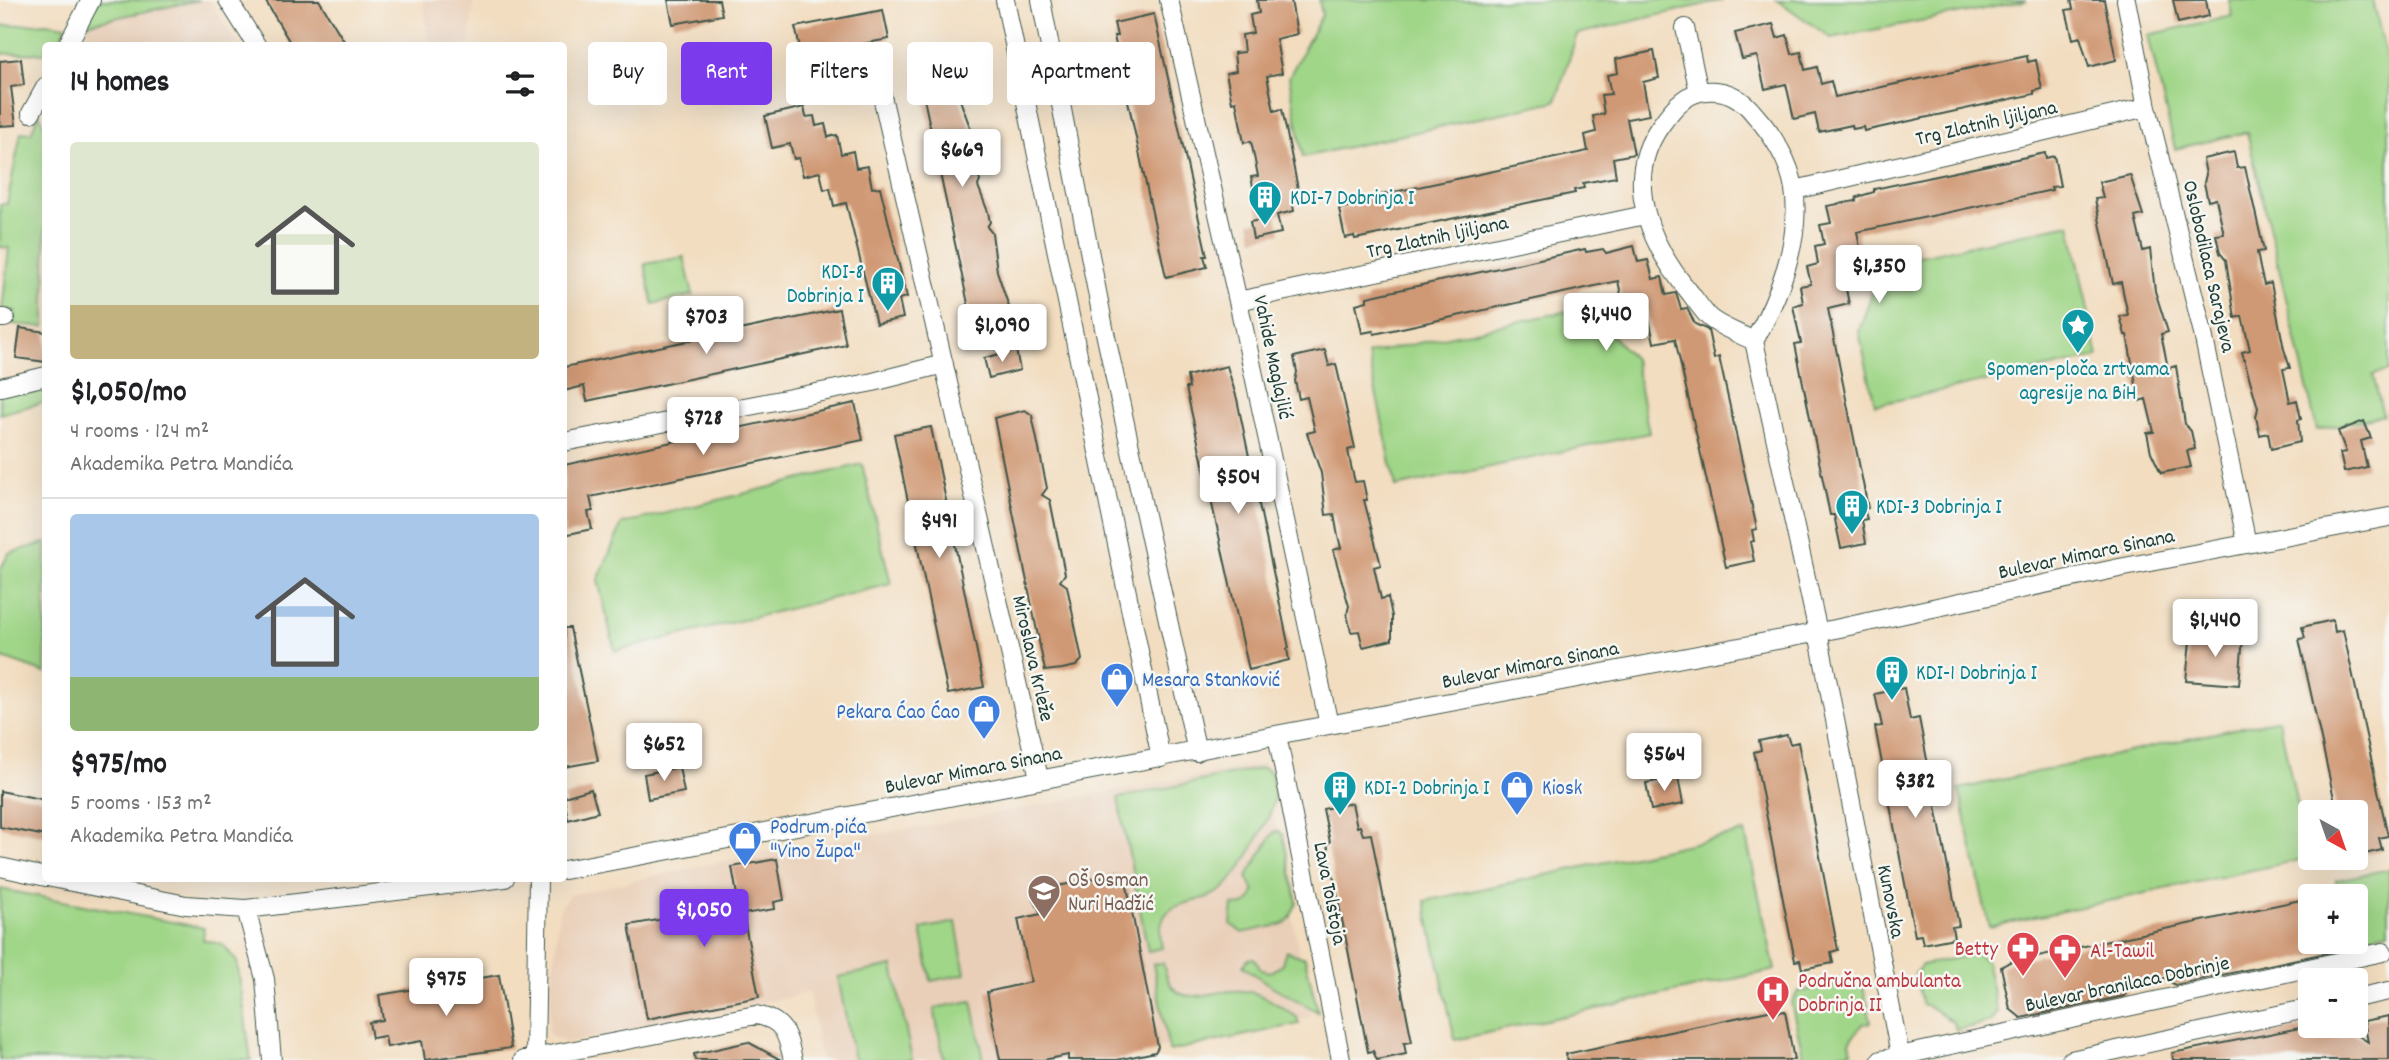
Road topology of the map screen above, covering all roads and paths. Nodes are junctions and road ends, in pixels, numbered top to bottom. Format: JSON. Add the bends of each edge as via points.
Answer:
{"nodes":[{"id":1,"x":91,"y":0,"type":"edge"},
{"id":2,"x":228,"y":0,"type":"edge"},
{"id":3,"x":1005,"y":0,"type":"edge"},
{"id":4,"x":1041,"y":0,"type":"edge"},
{"id":5,"x":1169,"y":0,"type":"edge"},
{"id":6,"x":2126,"y":0,"type":"edge"},
{"id":7,"x":1685,"y":28,"type":"dead end"},
{"id":8,"x":69,"y":42,"type":"edge"},
{"id":9,"x":254,"y":42,"type":"edge"},
{"id":10,"x":1699,"y":92,"type":"junction"},
{"id":11,"x":42,"y":93,"type":"edge"},
{"id":12,"x":884,"y":105,"type":"edge"},
{"id":13,"x":2147,"y":107,"type":"junction"},
{"id":14,"x":31,"y":113,"type":"dead end"},
{"id":15,"x":1795,"y":190,"type":"junction"},
{"id":16,"x":1645,"y":215,"type":"junction"},
{"id":17,"x":1238,"y":301,"type":"junction"},
{"id":18,"x":1754,"y":341,"type":"junction"},
{"id":19,"x":944,"y":364,"type":"junction"},
{"id":20,"x":42,"y":377,"type":"edge"},
{"id":21,"x":1,"y":387,"type":"edge"},
{"id":22,"x":567,"y":441,"type":"edge"},
{"id":23,"x":2389,"y":517,"type":"edge"},
{"id":24,"x":2247,"y":544,"type":"junction"},
{"id":25,"x":1818,"y":632,"type":"junction"},
{"id":26,"x":1329,"y":725,"type":"junction"},
{"id":27,"x":1277,"y":735,"type":"junction"},
{"id":28,"x":1197,"y":752,"type":"junction"},
{"id":29,"x":1161,"y":758,"type":"junction"},
{"id":30,"x":1039,"y":778,"type":"junction"},
{"id":31,"x":0,"y":867,"type":"edge"},
{"id":32,"x":567,"y":869,"type":"edge"},
{"id":33,"x":42,"y":876,"type":"edge"},
{"id":34,"x":72,"y":882,"type":"edge"},
{"id":35,"x":472,"y":882,"type":"edge"},
{"id":36,"x":538,"y":882,"type":"edge"},
{"id":37,"x":246,"y":909,"type":"junction"},
{"id":38,"x":2383,"y":952,"type":"dead end"},
{"id":39,"x":2389,"y":991,"type":"edge"},
{"id":40,"x":2368,"y":995,"type":"edge"},
{"id":41,"x":2298,"y":1011,"type":"edge"},
{"id":42,"x":1900,"y":1055,"type":"junction"},
{"id":43,"x":529,"y":1059,"type":"edge"},
{"id":44,"x":272,"y":1060,"type":"edge"},
{"id":45,"x":793,"y":1060,"type":"edge"},
{"id":46,"x":1341,"y":1060,"type":"edge"},
{"id":47,"x":1881,"y":1060,"type":"edge"},
{"id":48,"x":2071,"y":1060,"type":"edge"}],
"edges":[{"from":1,"to":8,"type":"street"},
{"from":2,"to":9,"type":"street"},
{"from":3,"to":29,"type":"street"},
{"from":4,"to":28,"type":"street","via":[[1104,328]]},
{"from":5,"to":17,"type":"street","name":"Vahide Maglajlić"},
{"from":6,"to":13,"type":"street","name":"Oslobodilaca Sarajeva"},
{"from":7,"to":10,"type":"street"},
{"from":10,"to":15,"type":"street","via":[[1722,91],[1743,100],[1771,134]]},
{"from":10,"to":16,"type":"street","via":[[1676,104],[1652,137],[1642,176]]},
{"from":11,"to":14,"type":"street"},
{"from":12,"to":19,"type":"street","name":"Miroslava Krleže"},
{"from":13,"to":15,"type":"street","name":"Trg Zlatnih ljiljana"},
{"from":13,"to":24,"type":"street","name":"Oslobodilaca Sarajeva","via":[[2202,329]]},
{"from":15,"to":18,"type":"street","via":[[1787,261],[1776,303]]},
{"from":16,"to":17,"type":"street","name":"Trg Zlatnih ljiljana"},
{"from":16,"to":18,"type":"street","via":[[1658,250],[1711,319]]},
{"from":17,"to":26,"type":"street","name":"Vahide Maglajlić"},
{"from":18,"to":25,"type":"street"},
{"from":19,"to":22,"type":"street"},
{"from":19,"to":30,"type":"street","name":"Miroslava Krleže"},
{"from":20,"to":21,"type":"street"},
{"from":23,"to":24,"type":"street","name":"Bulevar Mimara Sinana"},
{"from":24,"to":25,"type":"street","name":"Bulevar Mimara Sinana"},
{"from":25,"to":26,"type":"street","name":"Bulevar Mimara Sinana"},
{"from":25,"to":42,"type":"street","name":"Kunovska"},
{"from":26,"to":27,"type":"street","name":"Bulevar Mimara Sinana"},
{"from":27,"to":28,"type":"street","name":"Bulevar Mimara Sinana"},
{"from":27,"to":46,"type":"street","name":"Lava Tolstoja"},
{"from":28,"to":29,"type":"street","name":"Bulevar Mimara Sinana"},
{"from":29,"to":30,"type":"street","name":"Bulevar Mimara Sinana"},
{"from":30,"to":32,"type":"street","name":"Bulevar Mimara Sinana"},
{"from":31,"to":33,"type":"street"},
{"from":34,"to":37,"type":"street","via":[[186,905]]},
{"from":35,"to":37,"type":"street"},
{"from":36,"to":43,"type":"street"},
{"from":37,"to":44,"type":"street","via":[[265,979]]},
{"from":38,"to":42,"type":"street","name":"Bulevar branilaca Dobrinje"},
{"from":39,"to":40,"type":"street"},
{"from":41,"to":48,"type":"street"},
{"from":42,"to":47,"type":"street","name":"Bulevar branilaca Dobrinje"},
{"from":43,"to":45,"type":"street","via":[[756,1014],[780,1024]]}]}
